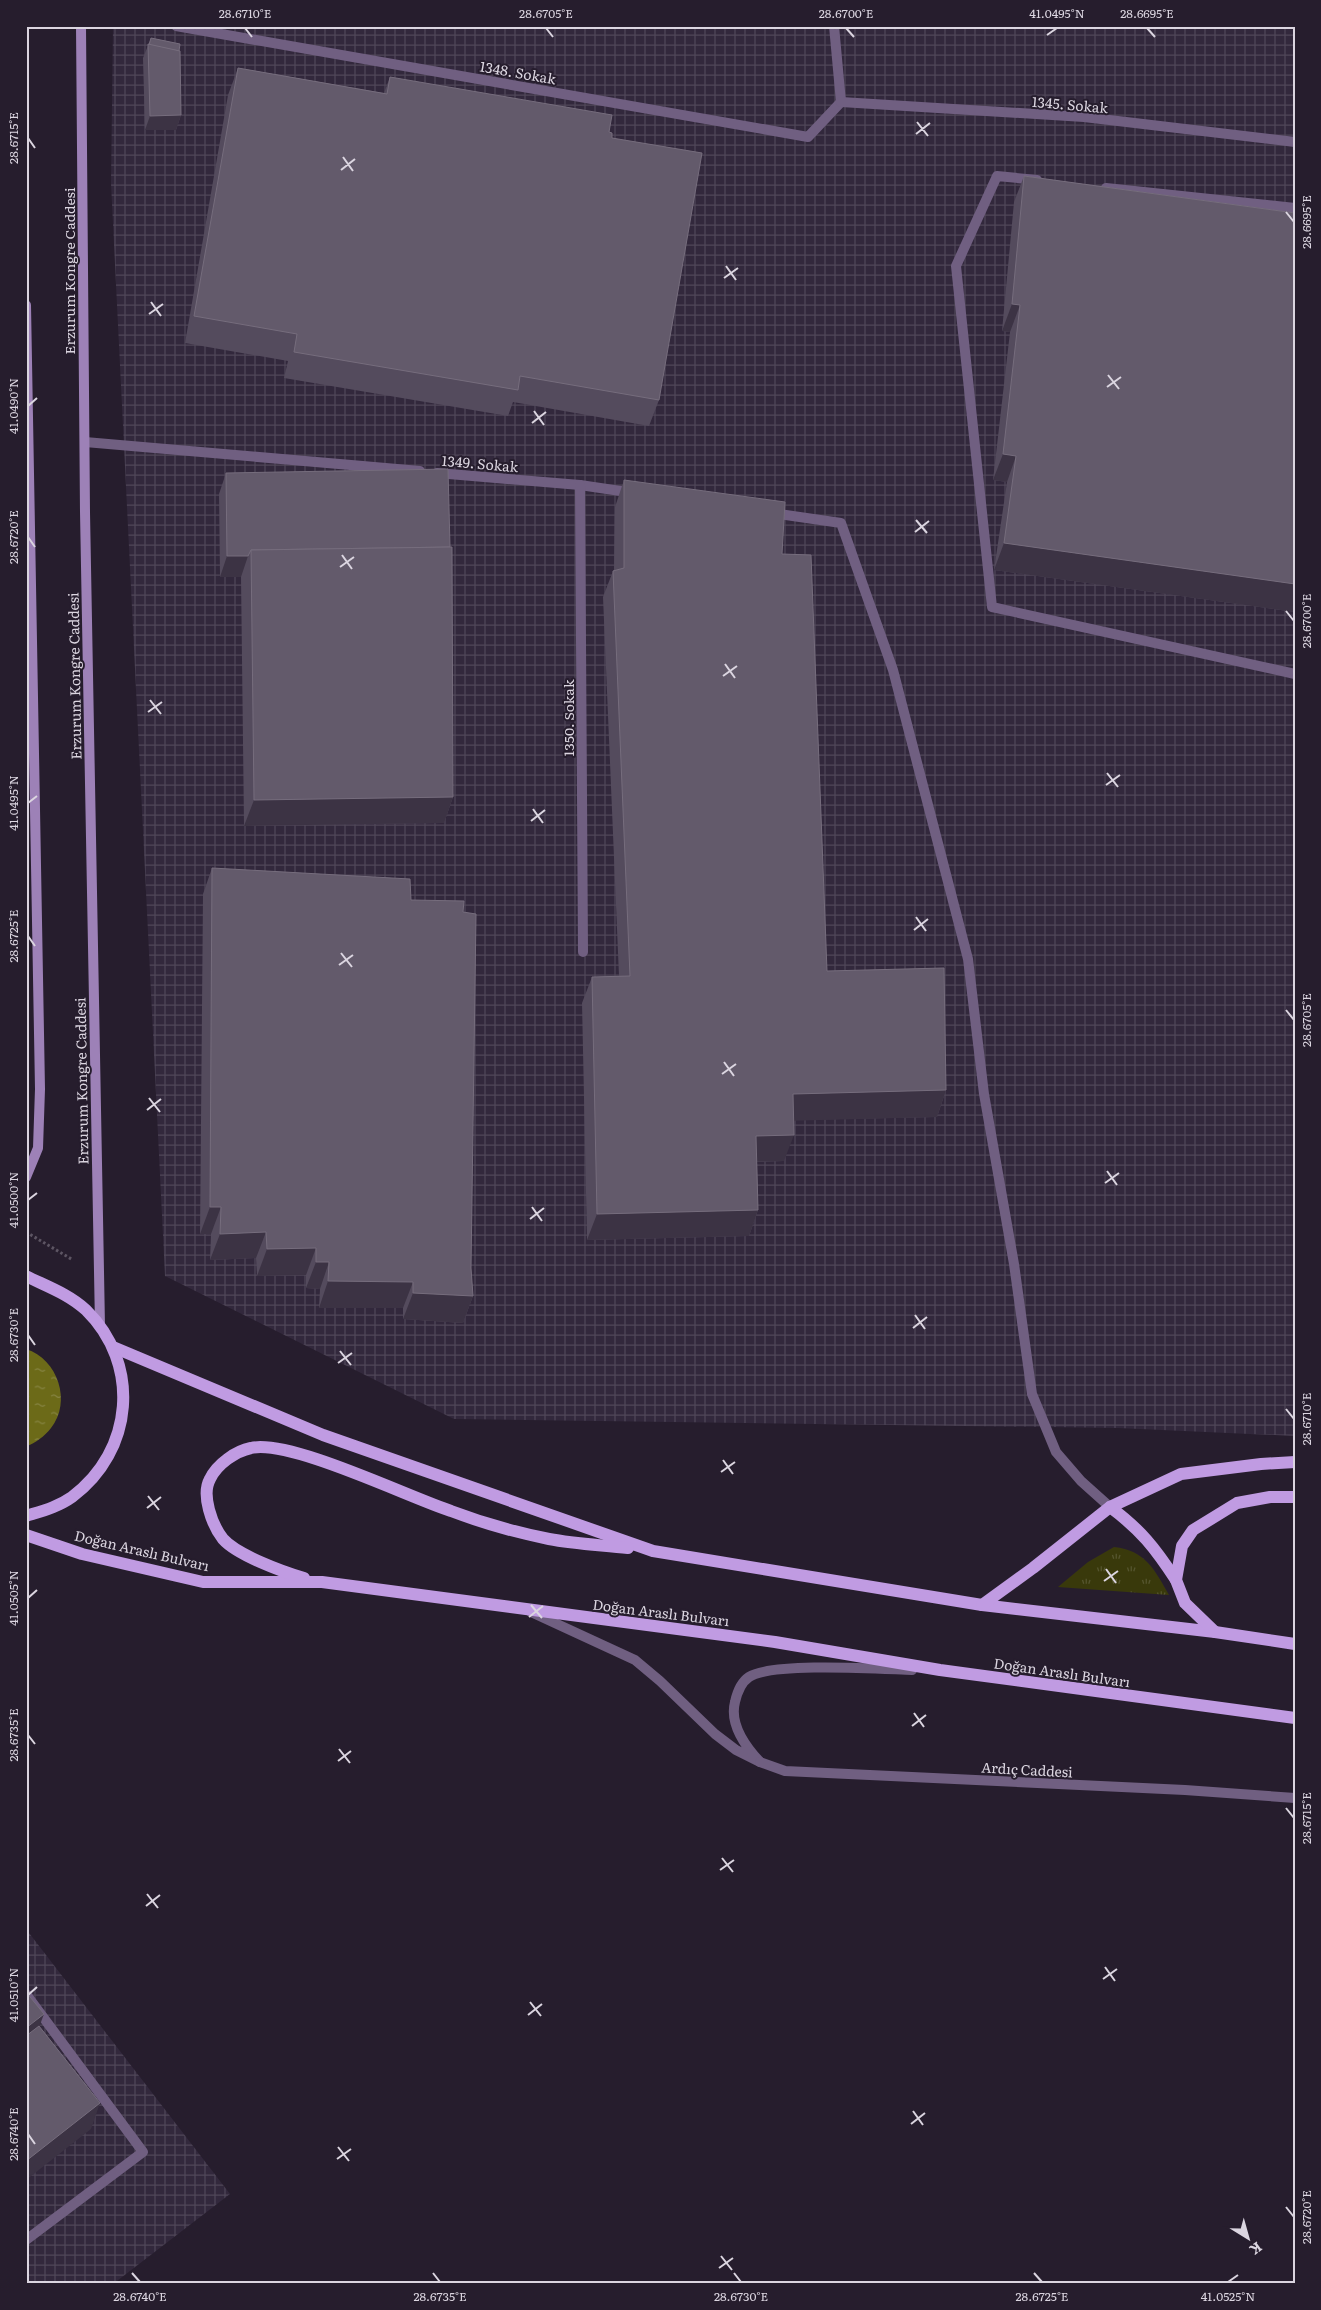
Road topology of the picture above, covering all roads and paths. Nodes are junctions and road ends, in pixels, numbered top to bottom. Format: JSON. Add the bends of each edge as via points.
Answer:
{"nodes":[{"id":1,"x":81,"y":26,"type":"edge"},
{"id":2,"x":176,"y":26,"type":"edge"},
{"id":3,"x":834,"y":26,"type":"edge"},
{"id":4,"x":842,"y":102,"type":"junction"},
{"id":5,"x":1295,"y":142,"type":"edge"},
{"id":6,"x":1046,"y":181,"type":"edge"},
{"id":7,"x":1096,"y":187,"type":"edge"},
{"id":8,"x":1295,"y":208,"type":"edge"},
{"id":9,"x":26,"y":304,"type":"edge"},
{"id":10,"x":85,"y":442,"type":"junction"},
{"id":11,"x":580,"y":485,"type":"junction"},
{"id":12,"x":648,"y":495,"type":"edge"},
{"id":13,"x":763,"y":512,"type":"edge"},
{"id":14,"x":28,"y":604,"type":"edge"},
{"id":15,"x":1295,"y":674,"type":"edge"},
{"id":16,"x":583,"y":952,"type":"dead end"},
{"id":17,"x":26,"y":1176,"type":"edge"},
{"id":18,"x":26,"y":1232,"type":"edge"},
{"id":19,"x":77,"y":1263,"type":"dead end"},
{"id":20,"x":26,"y":1276,"type":"edge"},
{"id":21,"x":100,"y":1326,"type":"junction"},
{"id":22,"x":112,"y":1347,"type":"junction"},
{"id":23,"x":1295,"y":1462,"type":"edge"},
{"id":24,"x":1295,"y":1497,"type":"edge"},
{"id":25,"x":1110,"y":1507,"type":"junction"},
{"id":26,"x":26,"y":1516,"type":"edge"},
{"id":27,"x":26,"y":1535,"type":"edge"},
{"id":28,"x":652,"y":1551,"type":"junction"},
{"id":29,"x":1176,"y":1580,"type":"junction"},
{"id":30,"x":322,"y":1582,"type":"junction"},
{"id":31,"x":982,"y":1605,"type":"junction"},
{"id":32,"x":523,"y":1609,"type":"junction"},
{"id":33,"x":1215,"y":1632,"type":"junction"},
{"id":34,"x":1295,"y":1644,"type":"edge"},
{"id":35,"x":940,"y":1670,"type":"junction"},
{"id":36,"x":1295,"y":1718,"type":"edge"},
{"id":37,"x":760,"y":1762,"type":"junction"},
{"id":38,"x":1295,"y":1798,"type":"edge"},
{"id":39,"x":26,"y":1994,"type":"edge"},
{"id":40,"x":26,"y":2240,"type":"edge"}],
"edges":[{"from":1,"to":10,"type":"main road","name":"Erzurum Kongre Caddesi"},
{"from":2,"to":4,"type":"street","name":"1348. Sokak","via":[[808,137]]},
{"from":3,"to":4,"type":"street"},
{"from":4,"to":5,"type":"street","name":"1345. Sokak","via":[[1084,118]]},
{"from":6,"to":15,"type":"street","via":[[997,176],[956,266],[992,607]]},
{"from":7,"to":8,"type":"street"},
{"from":9,"to":14,"type":"main road"},
{"from":10,"to":11,"type":"street","name":"1349. Sokak"},
{"from":10,"to":21,"type":"main road","name":"Erzurum Kongre Caddesi"},
{"from":11,"to":12,"type":"street","name":"1349. Sokak"},
{"from":11,"to":16,"type":"street","name":"1350. Sokak"},
{"from":13,"to":25,"type":"street","via":[[840,523],[893,670],[968,959],[984,1094],[1014,1264],[1032,1394],[1056,1452]]},
{"from":14,"to":17,"type":"main road","via":[[40,1089],[38,1148]]},
{"from":18,"to":19,"type":"path"},
{"from":20,"to":21,"type":"main road","via":[[66,1295]]},
{"from":21,"to":22,"type":"main road"},
{"from":22,"to":26,"type":"main road","via":[[120,1370],[123,1400],[122,1418],[108,1456],[89,1482],[70,1498],[49,1510]]},
{"from":22,"to":28,"type":"main road","via":[[323,1435]]},
{"from":23,"to":25,"type":"main road","via":[[1181,1474]]},
{"from":24,"to":29,"type":"main road","via":[[1270,1497],[1237,1503],[1193,1530],[1182,1546]]},
{"from":25,"to":29,"type":"main road","via":[[1137,1528]]},
{"from":25,"to":31,"type":"main road"},
{"from":27,"to":30,"type":"main road","name":"Doğan Araslı Bulvarı","via":[[82,1554],[203,1582]]},
{"from":28,"to":30,"type":"main road","via":[[549,1539],[452,1512],[313,1458],[275,1447],[251,1448],[226,1459],[210,1479],[207,1492],[211,1517],[224,1540],[253,1559],[287,1573]]},
{"from":28,"to":31,"type":"main road"},
{"from":29,"to":33,"type":"main road","via":[[1185,1603]]},
{"from":30,"to":32,"type":"main road","name":"Doğan Araslı Bulvarı"},
{"from":31,"to":33,"type":"main road"},
{"from":32,"to":35,"type":"main road","name":"Doğan Araslı Bulvarı","via":[[775,1642]]},
{"from":32,"to":37,"type":"street","name":"Ardıç Caddesi","via":[[635,1660],[715,1734]]},
{"from":33,"to":34,"type":"main road"},
{"from":35,"to":36,"type":"main road","name":"Doğan Araslı Bulvarı"},
{"from":35,"to":37,"type":"street","via":[[812,1668],[770,1670],[750,1676],[738,1689],[732,1712],[744,1744]]},
{"from":37,"to":38,"type":"street","name":"Ardıç Caddesi","via":[[785,1771]]},
{"from":39,"to":40,"type":"street","via":[[143,2152]]}]}
